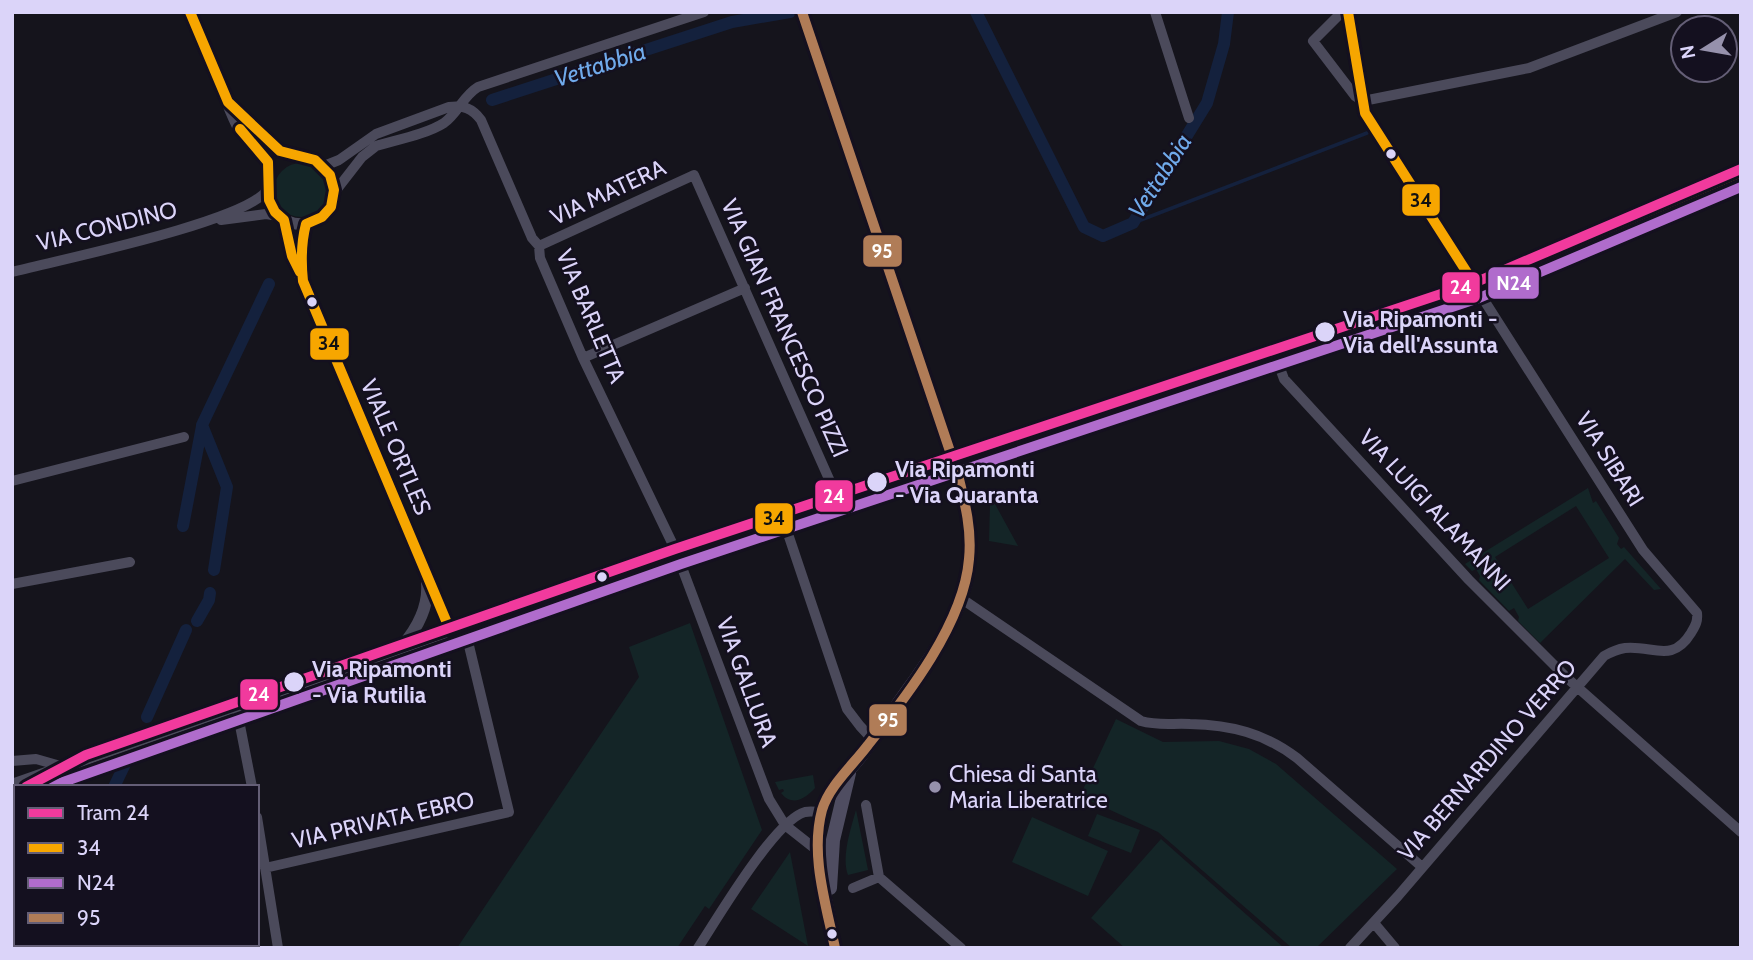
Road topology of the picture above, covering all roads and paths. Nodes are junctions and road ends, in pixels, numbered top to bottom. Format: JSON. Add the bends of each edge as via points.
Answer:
{"nodes":[{"id":1,"x":190,"y":12,"type":"edge"},
{"id":2,"x":704,"y":12,"type":"edge"},
{"id":3,"x":1155,"y":12,"type":"edge"},
{"id":4,"x":1345,"y":12,"type":"edge"},
{"id":5,"x":1677,"y":12,"type":"edge"},
{"id":6,"x":804,"y":17,"type":"edge"},
{"id":7,"x":1363,"y":101,"type":"junction"},
{"id":8,"x":228,"y":102,"type":"junction"},
{"id":9,"x":460,"y":106,"type":"junction"},
{"id":10,"x":1189,"y":118,"type":"dead end"},
{"id":11,"x":297,"y":156,"type":"junction"},
{"id":12,"x":324,"y":166,"type":"junction"},
{"id":13,"x":1740,"y":172,"type":"edge"},
{"id":14,"x":694,"y":175,"type":"joint"},
{"id":15,"x":268,"y":184,"type":"junction"},
{"id":16,"x":334,"y":194,"type":"junction"},
{"id":17,"x":281,"y":218,"type":"junction"},
{"id":18,"x":212,"y":221,"type":"junction"},
{"id":19,"x":306,"y":224,"type":"junction"},
{"id":20,"x":539,"y":246,"type":"junction"},
{"id":21,"x":12,"y":272,"type":"edge"},
{"id":22,"x":303,"y":281,"type":"junction"},
{"id":23,"x":1475,"y":285,"type":"junction"},
{"id":24,"x":745,"y":288,"type":"junction"},
{"id":25,"x":1274,"y":352,"type":"junction"},
{"id":26,"x":583,"y":358,"type":"junction"},
{"id":27,"x":184,"y":437,"type":"dead end"},
{"id":28,"x":953,"y":459,"type":"junction"},
{"id":29,"x":12,"y":481,"type":"edge"},
{"id":30,"x":837,"y":497,"type":"junction"},
{"id":31,"x":782,"y":516,"type":"junction"},
{"id":32,"x":676,"y":551,"type":"junction"},
{"id":33,"x":130,"y":562,"type":"dead end"},
{"id":34,"x":426,"y":572,"type":"junction"},
{"id":35,"x":12,"y":584,"type":"edge"},
{"id":36,"x":962,"y":599,"type":"junction"},
{"id":37,"x":464,"y":625,"type":"junction"},
{"id":38,"x":450,"y":630,"type":"junction"},
{"id":39,"x":401,"y":647,"type":"junction"},
{"id":40,"x":1678,"y":649,"type":"joint"},
{"id":41,"x":1577,"y":688,"type":"junction"},
{"id":42,"x":236,"y":705,"type":"junction"},
{"id":43,"x":873,"y":740,"type":"junction"},
{"id":44,"x":12,"y":761,"type":"edge"},
{"id":45,"x":64,"y":767,"type":"junction"},
{"id":46,"x":849,"y":772,"type":"junction"},
{"id":47,"x":12,"y":785,"type":"edge"},
{"id":48,"x":48,"y":785,"type":"edge"},
{"id":49,"x":252,"y":785,"type":"edge"},
{"id":50,"x":866,"y":805,"type":"dead end"},
{"id":51,"x":821,"y":812,"type":"junction"},
{"id":52,"x":785,"y":825,"type":"junction"},
{"id":53,"x":259,"y":830,"type":"edge"},
{"id":54,"x":1741,"y":832,"type":"edge"},
{"id":55,"x":818,"y":851,"type":"junction"},
{"id":56,"x":1422,"y":867,"type":"junction"},
{"id":57,"x":265,"y":869,"type":"junction"},
{"id":58,"x":879,"y":877,"type":"junction"},
{"id":59,"x":853,"y":888,"type":"dead end"},
{"id":60,"x":829,"y":916,"type":"junction"},
{"id":61,"x":1374,"y":923,"type":"junction"},
{"id":62,"x":278,"y":948,"type":"edge"},
{"id":63,"x":698,"y":948,"type":"edge"},
{"id":64,"x":835,"y":948,"type":"edge"},
{"id":65,"x":961,"y":948,"type":"edge"},
{"id":66,"x":1350,"y":948,"type":"edge"},
{"id":67,"x":1395,"y":948,"type":"edge"}],
"edges":[{"from":1,"to":8,"type":"street","name":"VIALE ORTLES"},
{"from":2,"to":9,"type":"street","via":[[488,83],[470,92]]},
{"from":3,"to":10,"type":"street"},
{"from":4,"to":7,"type":"street"},
{"from":4,"to":7,"type":"street","via":[[1313,41]]},
{"from":5,"to":7,"type":"street","via":[[1529,68]]},
{"from":6,"to":28,"type":"main road"},
{"from":7,"to":23,"type":"street","via":[[1365,113]]},
{"from":8,"to":11,"type":"street","name":"VIALE ORTLES","via":[[280,151]]},
{"from":8,"to":15,"type":"street","name":"VIALE ORTLES","via":[[240,130],[268,162]]},
{"from":9,"to":12,"type":"street","via":[[376,134]]},
{"from":9,"to":16,"type":"street","via":[[442,124],[368,151]]},
{"from":9,"to":20,"type":"street","name":"VIA BARLETTA","via":[[474,111],[481,120]]},
{"from":11,"to":12,"type":"street","name":"VIALE ORTLES"},
{"from":11,"to":15,"type":"street","via":[[278,165]]},
{"from":12,"to":16,"type":"street"},
{"from":13,"to":23,"type":"street"},
{"from":14,"to":20,"type":"street","name":"VIA MATERA"},
{"from":14,"to":24,"type":"street","name":"VIA GIAN FRANCESCO PIZZI"},
{"from":15,"to":17,"type":"street","name":"VIALE ORTLES","via":[[270,204]]},
{"from":15,"to":18,"type":"street","name":"VIA CONDINO","via":[[259,199]]},
{"from":16,"to":19,"type":"street","via":[[325,214]]},
{"from":17,"to":18,"type":"street","name":"VIA CONDINO","via":[[266,214]]},
{"from":17,"to":19,"type":"street"},
{"from":17,"to":22,"type":"street","name":"VIALE ORTLES"},
{"from":18,"to":21,"type":"street","name":"VIA CONDINO"},
{"from":19,"to":22,"type":"street","name":"VIALE ORTLES"},
{"from":20,"to":26,"type":"street","name":"VIA BARLETTA"},
{"from":22,"to":34,"type":"street","name":"VIALE ORTLES"},
{"from":23,"to":25,"type":"street"},
{"from":23,"to":40,"type":"street","name":"VIA SIBARI","via":[[1643,550],[1697,613],[1698,621]]},
{"from":24,"to":26,"type":"street"},
{"from":24,"to":30,"type":"street","name":"VIA GIAN FRANCESCO PIZZI"},
{"from":25,"to":28,"type":"street"},
{"from":25,"to":41,"type":"street","name":"VIA LUIGI ALAMANNI","via":[[1284,379],[1469,580]]},
{"from":26,"to":32,"type":"street","name":"VIA BARLETTA"},
{"from":27,"to":29,"type":"street"},
{"from":28,"to":30,"type":"street"},
{"from":28,"to":36,"type":"main road","via":[[970,532],[970,566]]},
{"from":30,"to":31,"type":"street"},
{"from":31,"to":32,"type":"street"},
{"from":31,"to":43,"type":"street","via":[[847,709]]},
{"from":32,"to":37,"type":"street"},
{"from":32,"to":52,"type":"street","name":"VIA GALLURA","via":[[760,778]]},
{"from":33,"to":35,"type":"street"},
{"from":34,"to":38,"type":"street","name":"VIALE ORTLES"},
{"from":34,"to":39,"type":"street","via":[[425,608]]},
{"from":36,"to":43,"type":"main road","via":[[943,639]]},
{"from":36,"to":56,"type":"street","via":[[1141,722],[1209,724],[1239,729],[1277,744]]},
{"from":37,"to":38,"type":"street"},
{"from":37,"to":57,"type":"street","name":"VIA PRIVATA EBRO","via":[[509,812]]},
{"from":38,"to":39,"type":"street"},
{"from":39,"to":42,"type":"street"},
{"from":40,"to":41,"type":"street","name":"VIA BERNARDINO VERRO","via":[[1613,651]]},
{"from":41,"to":54,"type":"street","name":"VIA LUIGI ALAMANNI"},
{"from":41,"to":56,"type":"street","name":"VIA BERNARDINO VERRO"},
{"from":42,"to":45,"type":"street"},
{"from":42,"to":49,"type":"street"},
{"from":43,"to":46,"type":"main road"},
{"from":44,"to":45,"type":"street","via":[[36,759]]},
{"from":45,"to":47,"type":"street"},
{"from":45,"to":48,"type":"street"},
{"from":46,"to":51,"type":"main road"},
{"from":46,"to":60,"type":"main road","via":[[833,840]]},
{"from":50,"to":58,"type":"street"},
{"from":51,"to":52,"type":"street","via":[[806,812]]},
{"from":51,"to":55,"type":"main road"},
{"from":52,"to":55,"type":"street"},
{"from":52,"to":63,"type":"street"},
{"from":53,"to":57,"type":"street"},
{"from":55,"to":60,"type":"main road"},
{"from":56,"to":61,"type":"street","name":"VIA BERNARDINO VERRO"},
{"from":57,"to":62,"type":"street"},
{"from":58,"to":59,"type":"street"},
{"from":58,"to":65,"type":"street"},
{"from":60,"to":64,"type":"main road"},
{"from":61,"to":66,"type":"street","name":"VIA BERNARDINO VERRO"},
{"from":61,"to":67,"type":"street"}]}
